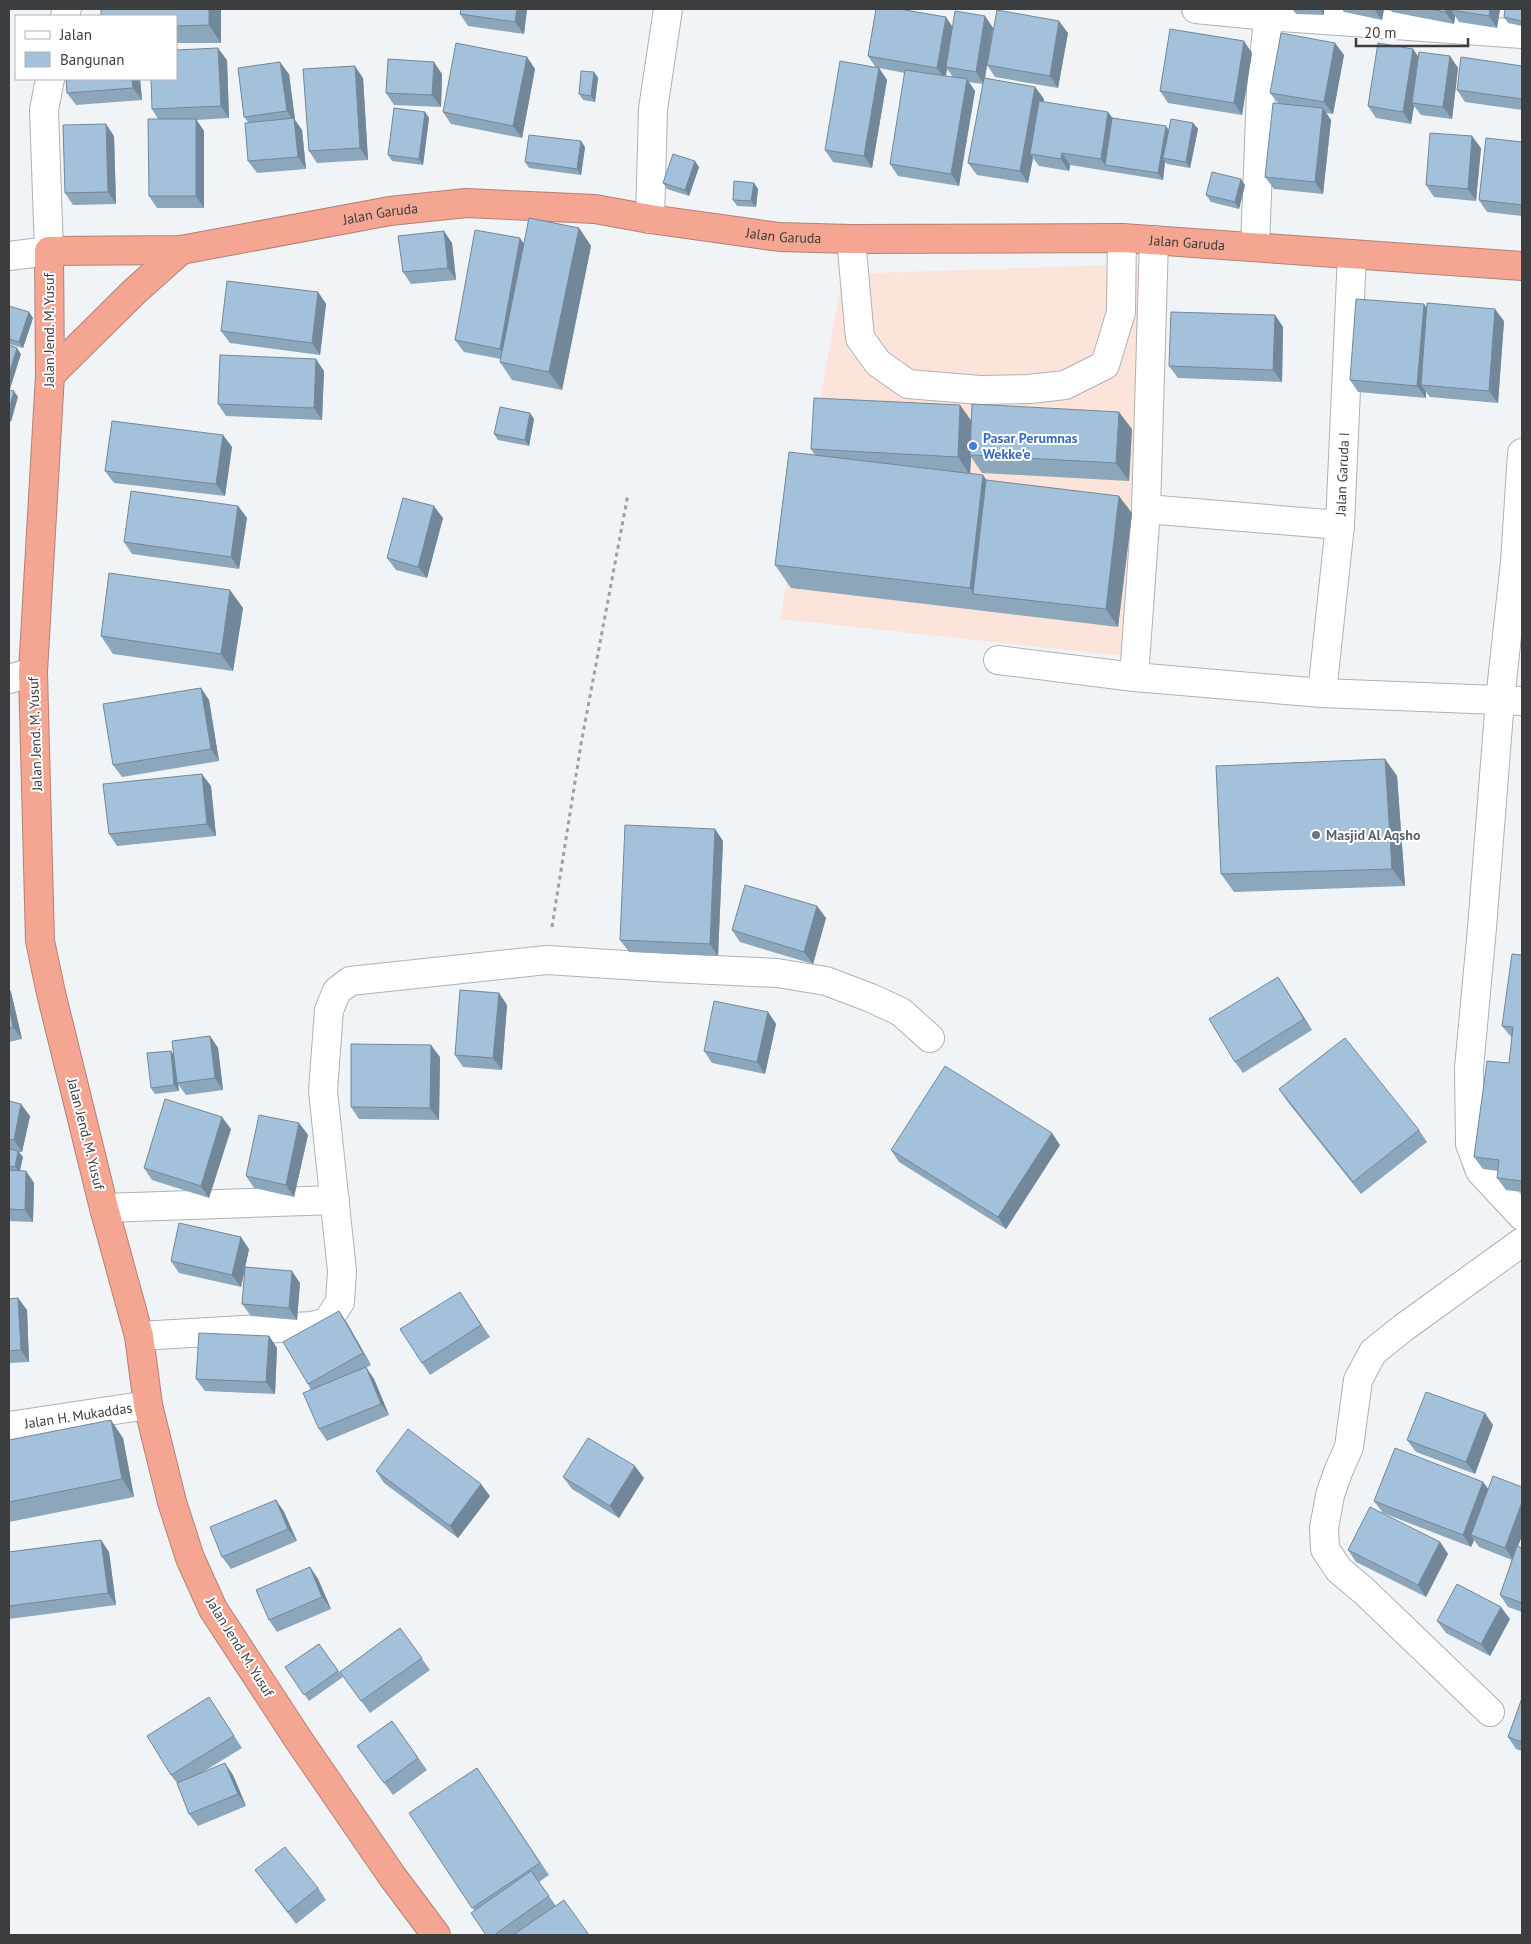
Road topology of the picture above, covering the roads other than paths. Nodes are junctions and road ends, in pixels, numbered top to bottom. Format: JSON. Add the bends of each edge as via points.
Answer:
{"nodes":[{"id":1,"x":668,"y":9,"type":"edge"},
{"id":2,"x":1196,"y":9,"type":"edge"},
{"id":3,"x":1268,"y":12,"type":"edge"},
{"id":4,"x":1522,"y":34,"type":"edge"},
{"id":5,"x":50,"y":80,"type":"edge"},
{"id":6,"x":650,"y":219,"type":"junction"},
{"id":7,"x":1122,"y":238,"type":"junction"},
{"id":8,"x":851,"y":239,"type":"junction"},
{"id":9,"x":1154,"y":240,"type":"junction"},
{"id":10,"x":1255,"y":248,"type":"junction"},
{"id":11,"x":181,"y":250,"type":"junction"},
{"id":12,"x":49,"y":252,"type":"junction"},
{"id":13,"x":1352,"y":254,"type":"junction"},
{"id":14,"x":9,"y":256,"type":"edge"},
{"id":15,"x":1522,"y":266,"type":"edge"},
{"id":16,"x":50,"y":374,"type":"junction"},
{"id":17,"x":1522,"y":453,"type":"edge"},
{"id":18,"x":1521,"y":502,"type":"edge"},
{"id":19,"x":1146,"y":509,"type":"junction"},
{"id":20,"x":1340,"y":525,"type":"junction"},
{"id":21,"x":998,"y":660,"type":"dead end"},
{"id":22,"x":21,"y":676,"type":"edge"},
{"id":23,"x":1134,"y":677,"type":"junction"},
{"id":24,"x":1322,"y":693,"type":"junction"},
{"id":25,"x":1511,"y":700,"type":"edge"},
{"id":26,"x":930,"y":1038,"type":"dead end"},
{"id":27,"x":334,"y":1200,"type":"junction"},
{"id":28,"x":104,"y":1208,"type":"junction"},
{"id":29,"x":1522,"y":1216,"type":"edge"},
{"id":30,"x":1522,"y":1242,"type":"edge"},
{"id":31,"x":139,"y":1336,"type":"junction"},
{"id":32,"x":148,"y":1406,"type":"junction"},
{"id":33,"x":9,"y":1426,"type":"edge"},
{"id":34,"x":1490,"y":1712,"type":"dead end"},
{"id":35,"x":436,"y":1935,"type":"edge"}],
"edges":[{"from":1,"to":6,"type":"street","via":[[654,109]]},
{"from":2,"to":3,"type":"street"},
{"from":3,"to":4,"type":"street"},
{"from":3,"to":10,"type":"street","via":[[1261,90]]},
{"from":5,"to":12,"type":"street","via":[[44,110]]},
{"from":6,"to":8,"type":"highway","name":"Jalan Garuda","via":[[779,237]]},
{"from":6,"to":11,"type":"highway","name":"Jalan Garuda","via":[[595,209],[466,203],[390,211]]},
{"from":7,"to":8,"type":"highway","name":"Jalan Garuda"},
{"from":7,"to":8,"type":"street","via":[[1121,312],[1105,366],[1065,385],[980,390],[908,384],[878,363],[860,338]]},
{"from":7,"to":9,"type":"highway","name":"Jalan Garuda"},
{"from":9,"to":10,"type":"highway","name":"Jalan Garuda"},
{"from":9,"to":19,"type":"street"},
{"from":10,"to":13,"type":"highway","name":"Jalan Garuda"},
{"from":11,"to":12,"type":"highway","name":"Jalan Garuda"},
{"from":11,"to":16,"type":"highway","via":[[134,291]]},
{"from":12,"to":14,"type":"street"},
{"from":12,"to":16,"type":"highway","name":"Jalan Jend. M. Yusuf"},
{"from":13,"to":15,"type":"highway","name":"Jalan Garuda"},
{"from":13,"to":20,"type":"street","name":"Jalan Garuda I"},
{"from":16,"to":22,"type":"highway","name":"Jalan Jend. M. Yusuf"},
{"from":17,"to":18,"type":"street"},
{"from":18,"to":25,"type":"street"},
{"from":19,"to":20,"type":"street"},
{"from":19,"to":23,"type":"street"},
{"from":20,"to":24,"type":"street","name":"Jalan Garuda I"},
{"from":21,"to":23,"type":"street"},
{"from":22,"to":28,"type":"highway","name":"Jalan Jend. M. Yusuf","via":[[40,941]]},
{"from":23,"to":24,"type":"street"},
{"from":24,"to":25,"type":"street"},
{"from":25,"to":29,"type":"street","via":[[1482,928],[1469,1068],[1470,1144],[1480,1171]]},
{"from":26,"to":27,"type":"street","via":[[901,1012],[871,998],[826,981],[777,973],[547,960],[350,981],[337,991],[329,1010],[323,1092]]},
{"from":27,"to":28,"type":"street"},
{"from":27,"to":31,"type":"street","via":[[342,1271],[340,1302],[327,1322],[312,1326]]},
{"from":28,"to":31,"type":"highway","name":"Jalan Jend. M. Yusuf"},
{"from":30,"to":34,"type":"street","via":[[1373,1352],[1358,1380],[1349,1446],[1330,1495],[1324,1528],[1325,1549],[1338,1570]]},
{"from":31,"to":32,"type":"highway","name":"Jalan Jend. M. Yusuf"},
{"from":32,"to":33,"type":"street","name":"Jalan H. Mukaddas"},
{"from":32,"to":35,"type":"highway","name":"Jalan Jend. M. Yusuf","via":[[175,1512],[190,1558],[213,1609],[298,1739]]}]}
